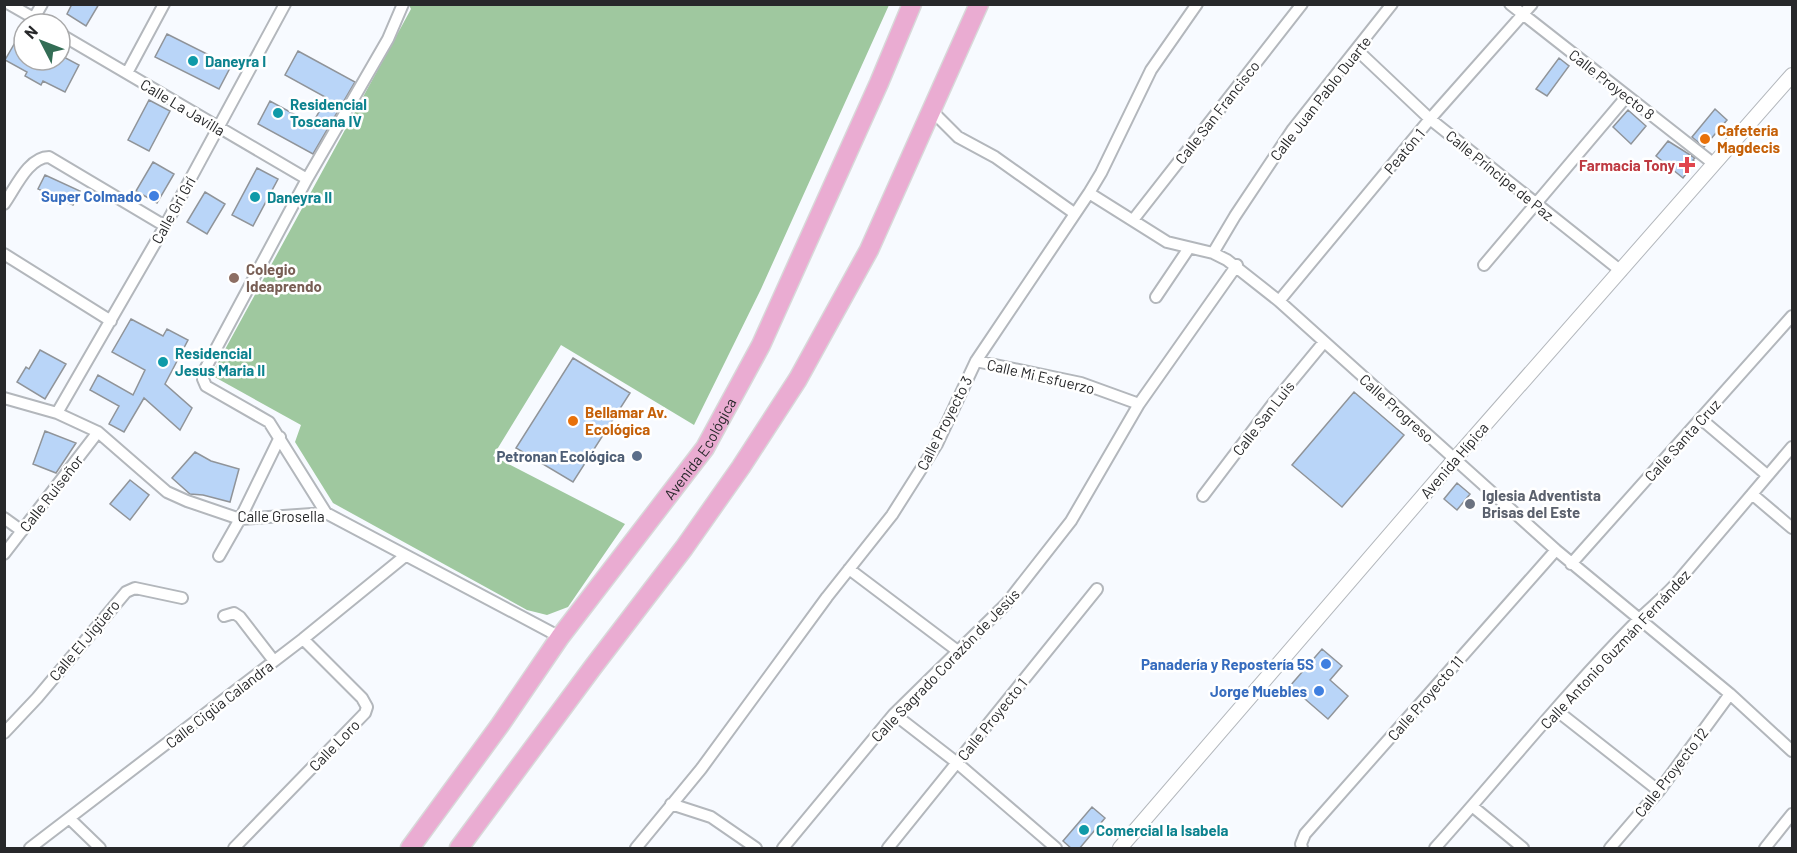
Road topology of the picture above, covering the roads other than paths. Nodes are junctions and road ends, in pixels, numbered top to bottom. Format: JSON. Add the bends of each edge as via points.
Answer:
{"nodes":[{"id":1,"x":9,"y":4,"type":"edge"},
{"id":2,"x":164,"y":4,"type":"edge"},
{"id":3,"x":285,"y":4,"type":"edge"},
{"id":4,"x":403,"y":4,"type":"edge"},
{"id":5,"x":912,"y":4,"type":"edge"},
{"id":6,"x":979,"y":4,"type":"edge"},
{"id":7,"x":1197,"y":4,"type":"edge"},
{"id":8,"x":1302,"y":4,"type":"edge"},
{"id":9,"x":1392,"y":4,"type":"edge"},
{"id":10,"x":1510,"y":4,"type":"edge"},
{"id":11,"x":1532,"y":4,"type":"edge"},
{"id":12,"x":23,"y":12,"type":"edge"},
{"id":13,"x":1523,"y":14,"type":"junction"},
{"id":14,"x":72,"y":41,"type":"edge"},
{"id":15,"x":1357,"y":51,"type":"junction"},
{"id":16,"x":127,"y":73,"type":"junction"},
{"id":17,"x":1792,"y":75,"type":"edge"},
{"id":18,"x":1627,"y":96,"type":"junction"},
{"id":19,"x":932,"y":111,"type":"junction"},
{"id":20,"x":1430,"y":119,"type":"junction"},
{"id":21,"x":219,"y":128,"type":"junction"},
{"id":22,"x":1714,"y":164,"type":"junction"},
{"id":23,"x":307,"y":179,"type":"junction"},
{"id":24,"x":1089,"y":193,"type":"junction"},
{"id":25,"x":4,"y":204,"type":"edge"},
{"id":26,"x":1536,"y":204,"type":"junction"},
{"id":27,"x":1074,"y":213,"type":"junction"},
{"id":28,"x":1133,"y":220,"type":"junction"},
{"id":29,"x":165,"y":226,"type":"junction"},
{"id":30,"x":1189,"y":248,"type":"junction"},
{"id":31,"x":1213,"y":253,"type":"junction"},
{"id":32,"x":4,"y":254,"type":"edge"},
{"id":33,"x":1484,"y":264,"type":"dead end"},
{"id":34,"x":1237,"y":265,"type":"junction"},
{"id":35,"x":1621,"y":271,"type":"junction"},
{"id":36,"x":1156,"y":297,"type":"dead end"},
{"id":37,"x":1280,"y":300,"type":"junction"},
{"id":38,"x":1792,"y":316,"type":"edge"},
{"id":39,"x":111,"y":321,"type":"junction"},
{"id":40,"x":1789,"y":328,"type":"edge"},
{"id":41,"x":1324,"y":342,"type":"junction"},
{"id":42,"x":976,"y":361,"type":"junction"},
{"id":43,"x":4,"y":398,"type":"edge"},
{"id":44,"x":1139,"y":404,"type":"junction"},
{"id":45,"x":57,"y":413,"type":"junction"},
{"id":46,"x":1701,"y":419,"type":"junction"},
{"id":47,"x":98,"y":432,"type":"junction"},
{"id":48,"x":280,"y":437,"type":"junction"},
{"id":49,"x":1792,"y":447,"type":"edge"},
{"id":50,"x":1454,"y":460,"type":"junction"},
{"id":51,"x":1767,"y":476,"type":"junction"},
{"id":52,"x":1752,"y":494,"type":"junction"},
{"id":53,"x":1203,"y":496,"type":"dead end"},
{"id":54,"x":326,"y":513,"type":"junction"},
{"id":55,"x":4,"y":518,"type":"edge"},
{"id":56,"x":240,"y":519,"type":"junction"},
{"id":57,"x":1792,"y":528,"type":"edge"},
{"id":58,"x":22,"y":531,"type":"junction"},
{"id":59,"x":1556,"y":550,"type":"junction"},
{"id":60,"x":4,"y":554,"type":"edge"},
{"id":61,"x":219,"y":556,"type":"dead end"},
{"id":62,"x":405,"y":556,"type":"junction"},
{"id":63,"x":1571,"y":564,"type":"junction"},
{"id":64,"x":849,"y":569,"type":"junction"},
{"id":65,"x":1097,"y":589,"type":"dead end"},
{"id":66,"x":182,"y":598,"type":"dead end"},
{"id":67,"x":224,"y":616,"type":"dead end"},
{"id":68,"x":1639,"y":620,"type":"junction"},
{"id":69,"x":560,"y":637,"type":"junction"},
{"id":70,"x":303,"y":639,"type":"junction"},
{"id":71,"x":959,"y":652,"type":"junction"},
{"id":72,"x":274,"y":661,"type":"junction"},
{"id":73,"x":1730,"y":694,"type":"junction"},
{"id":74,"x":1557,"y":710,"type":"junction"},
{"id":75,"x":894,"y":714,"type":"junction"},
{"id":76,"x":4,"y":732,"type":"edge"},
{"id":77,"x":1792,"y":751,"type":"edge"},
{"id":78,"x":956,"y":762,"type":"junction"},
{"id":79,"x":1659,"y":791,"type":"junction"},
{"id":80,"x":671,"y":804,"type":"junction"},
{"id":81,"x":1472,"y":806,"type":"junction"},
{"id":82,"x":1792,"y":814,"type":"edge"},
{"id":83,"x":70,"y":819,"type":"junction"},
{"id":84,"x":30,"y":849,"type":"edge"},
{"id":85,"x":100,"y":849,"type":"edge"},
{"id":86,"x":234,"y":849,"type":"edge"},
{"id":87,"x":410,"y":849,"type":"edge"},
{"id":88,"x":459,"y":849,"type":"edge"},
{"id":89,"x":636,"y":849,"type":"edge"},
{"id":90,"x":756,"y":849,"type":"edge"},
{"id":91,"x":783,"y":849,"type":"edge"},
{"id":92,"x":888,"y":849,"type":"edge"},
{"id":93,"x":1056,"y":849,"type":"edge"},
{"id":94,"x":1120,"y":849,"type":"edge"},
{"id":95,"x":1302,"y":849,"type":"edge"},
{"id":96,"x":1435,"y":849,"type":"edge"},
{"id":97,"x":1523,"y":849,"type":"edge"},
{"id":98,"x":1610,"y":849,"type":"edge"},
{"id":99,"x":1765,"y":849,"type":"edge"}],
"edges":[{"from":1,"to":12,"type":"street"},
{"from":2,"to":16,"type":"street"},
{"from":3,"to":21,"type":"street","name":"Calle Gri Grí"},
{"from":4,"to":23,"type":"street","via":[[388,39]]},
{"from":5,"to":69,"type":"main road","name":"Avenida Ecológica","via":[[761,345],[705,448]]},
{"from":6,"to":19,"type":"main road"},
{"from":7,"to":24,"type":"street","name":"Calle Proyecto 3","via":[[1151,70]]},
{"from":8,"to":28,"type":"street","name":"Calle San Francisco"},
{"from":9,"to":15,"type":"street","name":"Calle Juan Pablo Duarte"},
{"from":10,"to":13,"type":"street","name":"Calle Proyecto 8"},
{"from":11,"to":13,"type":"street","name":"Peatón 1"},
{"from":13,"to":18,"type":"street","name":"Calle Proyecto 8"},
{"from":13,"to":20,"type":"street","name":"Peatón 1"},
{"from":14,"to":16,"type":"street","name":"Calle La Javilla"},
{"from":15,"to":20,"type":"street","name":"Calle Príncipe de Paz"},
{"from":15,"to":31,"type":"street","name":"Calle Juan Pablo Duarte","via":[[1293,129]]},
{"from":16,"to":21,"type":"street","name":"Calle La Javilla"},
{"from":17,"to":22,"type":"street","name":"Avenida Hípica"},
{"from":18,"to":22,"type":"street","name":"Calle Proyecto 8"},
{"from":18,"to":26,"type":"street"},
{"from":19,"to":27,"type":"street","via":[[958,137],[995,157]]},
{"from":19,"to":88,"type":"main road","via":[[869,250],[798,379],[684,548]]},
{"from":20,"to":26,"type":"street","name":"Calle Príncipe de Paz"},
{"from":20,"to":37,"type":"street","name":"Peatón 1"},
{"from":21,"to":23,"type":"street","name":"Calle La Javilla"},
{"from":21,"to":29,"type":"street","name":"Calle Gri Grí"},
{"from":22,"to":35,"type":"street","name":"Avenida Hípica"},
{"from":23,"to":48,"type":"street","via":[[202,380],[268,422]]},
{"from":24,"to":27,"type":"street","name":"Calle Proyecto 3"},
{"from":24,"to":28,"type":"street","name":"Calle Progreso"},
{"from":25,"to":29,"type":"street","via":[[33,162],[49,157]]},
{"from":26,"to":33,"type":"street"},
{"from":26,"to":35,"type":"street","name":"Calle Príncipe de Paz"},
{"from":27,"to":42,"type":"street","name":"Calle Proyecto 3"},
{"from":28,"to":30,"type":"street","name":"Calle Progreso","via":[[1167,242]]},
{"from":29,"to":39,"type":"street","name":"Calle Gri Grí"},
{"from":30,"to":31,"type":"street","name":"Calle Progreso"},
{"from":30,"to":36,"type":"street"},
{"from":31,"to":34,"type":"street","name":"Calle Progreso"},
{"from":32,"to":39,"type":"street"},
{"from":34,"to":37,"type":"street","name":"Calle Progreso"},
{"from":34,"to":44,"type":"street","name":"Calle Sagrado Corazón de Jesús"},
{"from":35,"to":50,"type":"street","name":"Avenida Hípica"},
{"from":37,"to":41,"type":"street","name":"Calle Progreso"},
{"from":38,"to":40,"type":"street","name":"Calle Santa Cruz"},
{"from":39,"to":45,"type":"street","name":"Calle Gri Grí"},
{"from":40,"to":46,"type":"street","name":"Calle Santa Cruz"},
{"from":41,"to":50,"type":"street","name":"Calle Progreso"},
{"from":41,"to":53,"type":"street","name":"Calle San Luis"},
{"from":42,"to":44,"type":"street","name":"Calle Mi Esfuerzo","via":[[1081,383]]},
{"from":42,"to":64,"type":"street","name":"Calle Proyecto 3","via":[[937,444],[892,515]]},
{"from":43,"to":45,"type":"street","name":"Calle Grosella"},
{"from":44,"to":71,"type":"street","name":"Calle Sagrado Corazón de Jesús","via":[[1071,521],[1006,604]]},
{"from":45,"to":47,"type":"street","name":"Calle Grosella"},
{"from":46,"to":51,"type":"street"},
{"from":46,"to":63,"type":"street","name":"Calle Santa Cruz"},
{"from":47,"to":56,"type":"street","name":"Calle Grosella","via":[[167,492]]},
{"from":47,"to":58,"type":"street","name":"Calle Ruiseñor"},
{"from":48,"to":54,"type":"street"},
{"from":48,"to":56,"type":"street"},
{"from":49,"to":51,"type":"street","name":"Calle Antonio Guzmán Fernández"},
{"from":50,"to":59,"type":"street","name":"Calle Progreso"},
{"from":50,"to":94,"type":"street","name":"Avenida Hípica"},
{"from":51,"to":52,"type":"street","name":"Calle Antonio Guzmán Fernández"},
{"from":52,"to":57,"type":"street"},
{"from":52,"to":68,"type":"street","name":"Calle Antonio Guzmán Fernández","via":[[1674,586]]},
{"from":54,"to":56,"type":"street","name":"Calle Grosella"},
{"from":54,"to":62,"type":"street","name":"Calle Grosella"},
{"from":55,"to":58,"type":"street"},
{"from":56,"to":61,"type":"street"},
{"from":58,"to":60,"type":"street","name":"Calle Ruiseñor"},
{"from":59,"to":63,"type":"street","name":"Calle Progreso"},
{"from":59,"to":95,"type":"street","name":"Calle Proyecto 11","via":[[1305,834]]},
{"from":62,"to":69,"type":"street","name":"Calle Grosella"},
{"from":62,"to":70,"type":"street","name":"Calle Cigüa Calandra"},
{"from":63,"to":68,"type":"street","name":"Calle Progreso"},
{"from":64,"to":71,"type":"street"},
{"from":64,"to":80,"type":"street","name":"Calle Proyecto 3"},
{"from":65,"to":78,"type":"street","name":"Calle Proyecto 1"},
{"from":66,"to":76,"type":"street","name":"Calle El Jigüero","via":[[135,588],[126,592]]},
{"from":67,"to":72,"type":"street","via":[[234,613],[240,617]]},
{"from":68,"to":73,"type":"street","name":"Calle Progreso"},
{"from":68,"to":74,"type":"street","name":"Calle Antonio Guzmán Fernández"},
{"from":69,"to":87,"type":"main road","name":"Avenida Ecológica"},
{"from":70,"to":72,"type":"street","name":"Calle Cigüa Calandra"},
{"from":70,"to":86,"type":"street","name":"Calle Loro","via":[[367,707]]},
{"from":71,"to":75,"type":"street","name":"Calle Sagrado Corazón de Jesús"},
{"from":72,"to":83,"type":"street","name":"Calle Cigüa Calandra"},
{"from":73,"to":77,"type":"street","name":"Calle Progreso"},
{"from":73,"to":79,"type":"street","name":"Calle Proyecto 12"},
{"from":74,"to":79,"type":"street"},
{"from":74,"to":81,"type":"street","name":"Calle Antonio Guzmán Fernández"},
{"from":75,"to":78,"type":"street"},
{"from":75,"to":91,"type":"street","name":"Calle Sagrado Corazón de Jesús"},
{"from":78,"to":92,"type":"street","name":"Calle Proyecto 1"},
{"from":78,"to":93,"type":"street"},
{"from":79,"to":98,"type":"street","name":"Calle Proyecto 12"},
{"from":80,"to":89,"type":"street","name":"Calle Proyecto 3"},
{"from":80,"to":90,"type":"street","via":[[711,817]]},
{"from":81,"to":96,"type":"street","name":"Calle Antonio Guzmán Fernández"},
{"from":81,"to":97,"type":"street"},
{"from":82,"to":99,"type":"street"},
{"from":83,"to":84,"type":"street","name":"Calle Cigüa Calandra"},
{"from":83,"to":85,"type":"street"}]}
